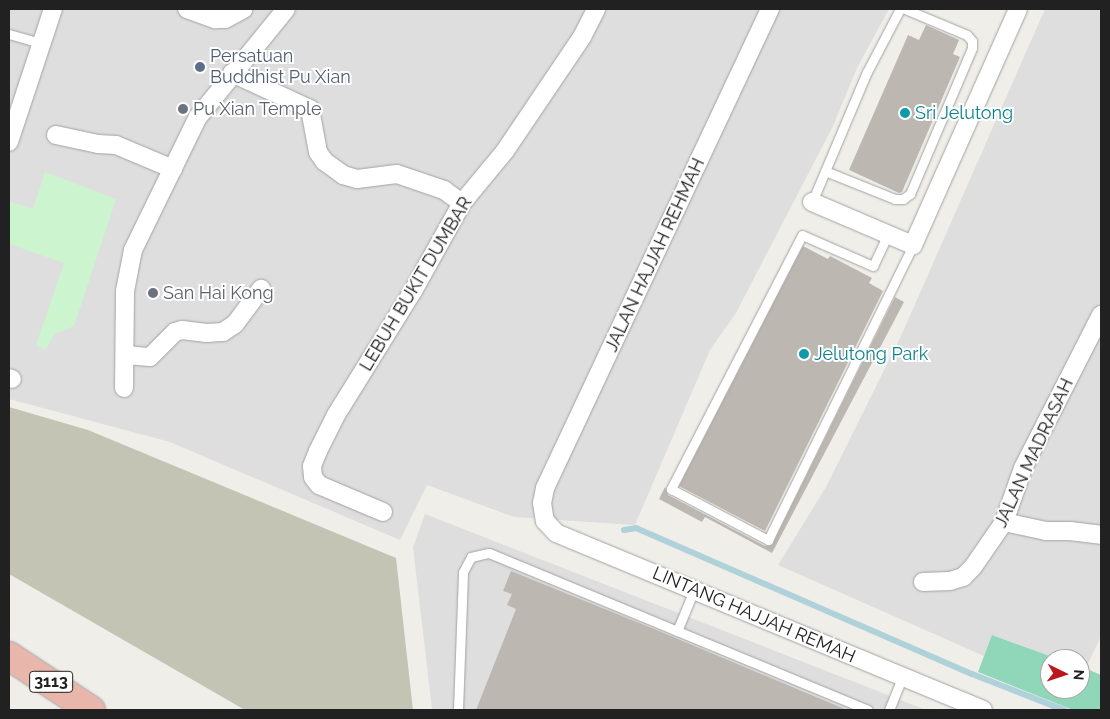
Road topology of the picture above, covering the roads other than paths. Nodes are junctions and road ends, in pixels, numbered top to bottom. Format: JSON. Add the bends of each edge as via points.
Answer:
{"nodes":[{"id":1,"x":53,"y":9,"type":"edge"},
{"id":2,"x":187,"y":9,"type":"edge"},
{"id":3,"x":244,"y":9,"type":"edge"},
{"id":4,"x":596,"y":9,"type":"edge"},
{"id":5,"x":770,"y":9,"type":"edge"},
{"id":6,"x":900,"y":9,"type":"edge"},
{"id":7,"x":905,"y":9,"type":"edge"},
{"id":8,"x":1018,"y":9,"type":"edge"},
{"id":9,"x":280,"y":10,"type":"edge"},
{"id":10,"x":9,"y":34,"type":"edge"},
{"id":11,"x":40,"y":43,"type":"junction"},
{"id":12,"x":232,"y":73,"type":"junction"},
{"id":13,"x":56,"y":135,"type":"dead end"},
{"id":14,"x":9,"y":142,"type":"edge"},
{"id":15,"x":173,"y":169,"type":"junction"},
{"id":16,"x":825,"y":171,"type":"junction"},
{"id":17,"x":812,"y":202,"type":"joint"},
{"id":18,"x":462,"y":203,"type":"junction"},
{"id":19,"x":888,"y":234,"type":"junction"},
{"id":20,"x":913,"y":245,"type":"junction"},
{"id":21,"x":261,"y":289,"type":"dead end"},
{"id":22,"x":1101,"y":315,"type":"edge"},
{"id":23,"x":126,"y":355,"type":"junction"},
{"id":24,"x":124,"y":388,"type":"dead end"},
{"id":25,"x":542,"y":503,"type":"joint"},
{"id":26,"x":383,"y":512,"type":"dead end"},
{"id":27,"x":1004,"y":522,"type":"junction"},
{"id":28,"x":1101,"y":535,"type":"edge"},
{"id":29,"x":923,"y":582,"type":"dead end"},
{"id":30,"x":694,"y":590,"type":"junction"},
{"id":31,"x":678,"y":631,"type":"junction"},
{"id":32,"x":9,"y":656,"type":"edge"},
{"id":33,"x":902,"y":676,"type":"junction"},
{"id":34,"x":91,"y":710,"type":"edge"},
{"id":35,"x":458,"y":710,"type":"edge"},
{"id":36,"x":868,"y":710,"type":"edge"},
{"id":37,"x":889,"y":710,"type":"edge"},
{"id":38,"x":983,"y":710,"type":"edge"}],
"edges":[{"from":1,"to":11,"type":"street"},
{"from":2,"to":3,"type":"street","via":[[215,20],[225,20]]},
{"from":4,"to":18,"type":"street","name":"LEBUH BUKIT DUMBAR","via":[[582,37],[505,151]]},
{"from":5,"to":25,"type":"street","name":"JALAN HAJJAH REHMAH","via":[[545,488]]},
{"from":6,"to":16,"type":"lane","via":[[868,72]]},
{"from":7,"to":16,"type":"lane","via":[[967,35],[972,41],[972,48],[910,194],[895,200]]},
{"from":8,"to":20,"type":"street"},
{"from":9,"to":12,"type":"street"},
{"from":10,"to":11,"type":"lane"},
{"from":11,"to":14,"type":"street"},
{"from":12,"to":15,"type":"street","via":[[198,117]]},
{"from":12,"to":18,"type":"street","via":[[310,109],[318,152],[324,161],[343,175],[356,179],[397,174],[444,190]]},
{"from":13,"to":15,"type":"street","via":[[116,145]]},
{"from":15,"to":23,"type":"street","via":[[133,250],[125,291],[123,328]]},
{"from":16,"to":17,"type":"lane"},
{"from":17,"to":19,"type":"street"},
{"from":18,"to":26,"type":"street","name":"LEBUH BUKIT DUMBAR","via":[[336,415],[312,466],[313,476],[319,485]]},
{"from":19,"to":20,"type":"street"},
{"from":19,"to":20,"type":"lane","via":[[873,266],[802,235],[672,489],[768,540]]},
{"from":21,"to":23,"type":"street","via":[[234,324],[223,332],[182,330],[175,332],[150,357]]},
{"from":22,"to":27,"type":"street","name":"JALAN MADRASAH","via":[[1023,468]]},
{"from":23,"to":24,"type":"street"},
{"from":25,"to":30,"type":"street","name":"LINTANG HAJJAH REMAH","via":[[545,521],[556,533]]},
{"from":27,"to":28,"type":"street","via":[[1046,531]]},
{"from":27,"to":29,"type":"street","name":"JALAN MADRASAH","via":[[963,577]]},
{"from":30,"to":31,"type":"lane"},
{"from":30,"to":33,"type":"street","name":"LINTANG HAJJAH REMAH"},
{"from":31,"to":35,"type":"lane","via":[[489,553],[471,557],[463,572]]},
{"from":31,"to":36,"type":"lane"},
{"from":32,"to":34,"type":"highway","number":"3113"},
{"from":33,"to":37,"type":"lane"},
{"from":33,"to":38,"type":"street","name":"LINTANG HAJJAH REMAH"}]}
